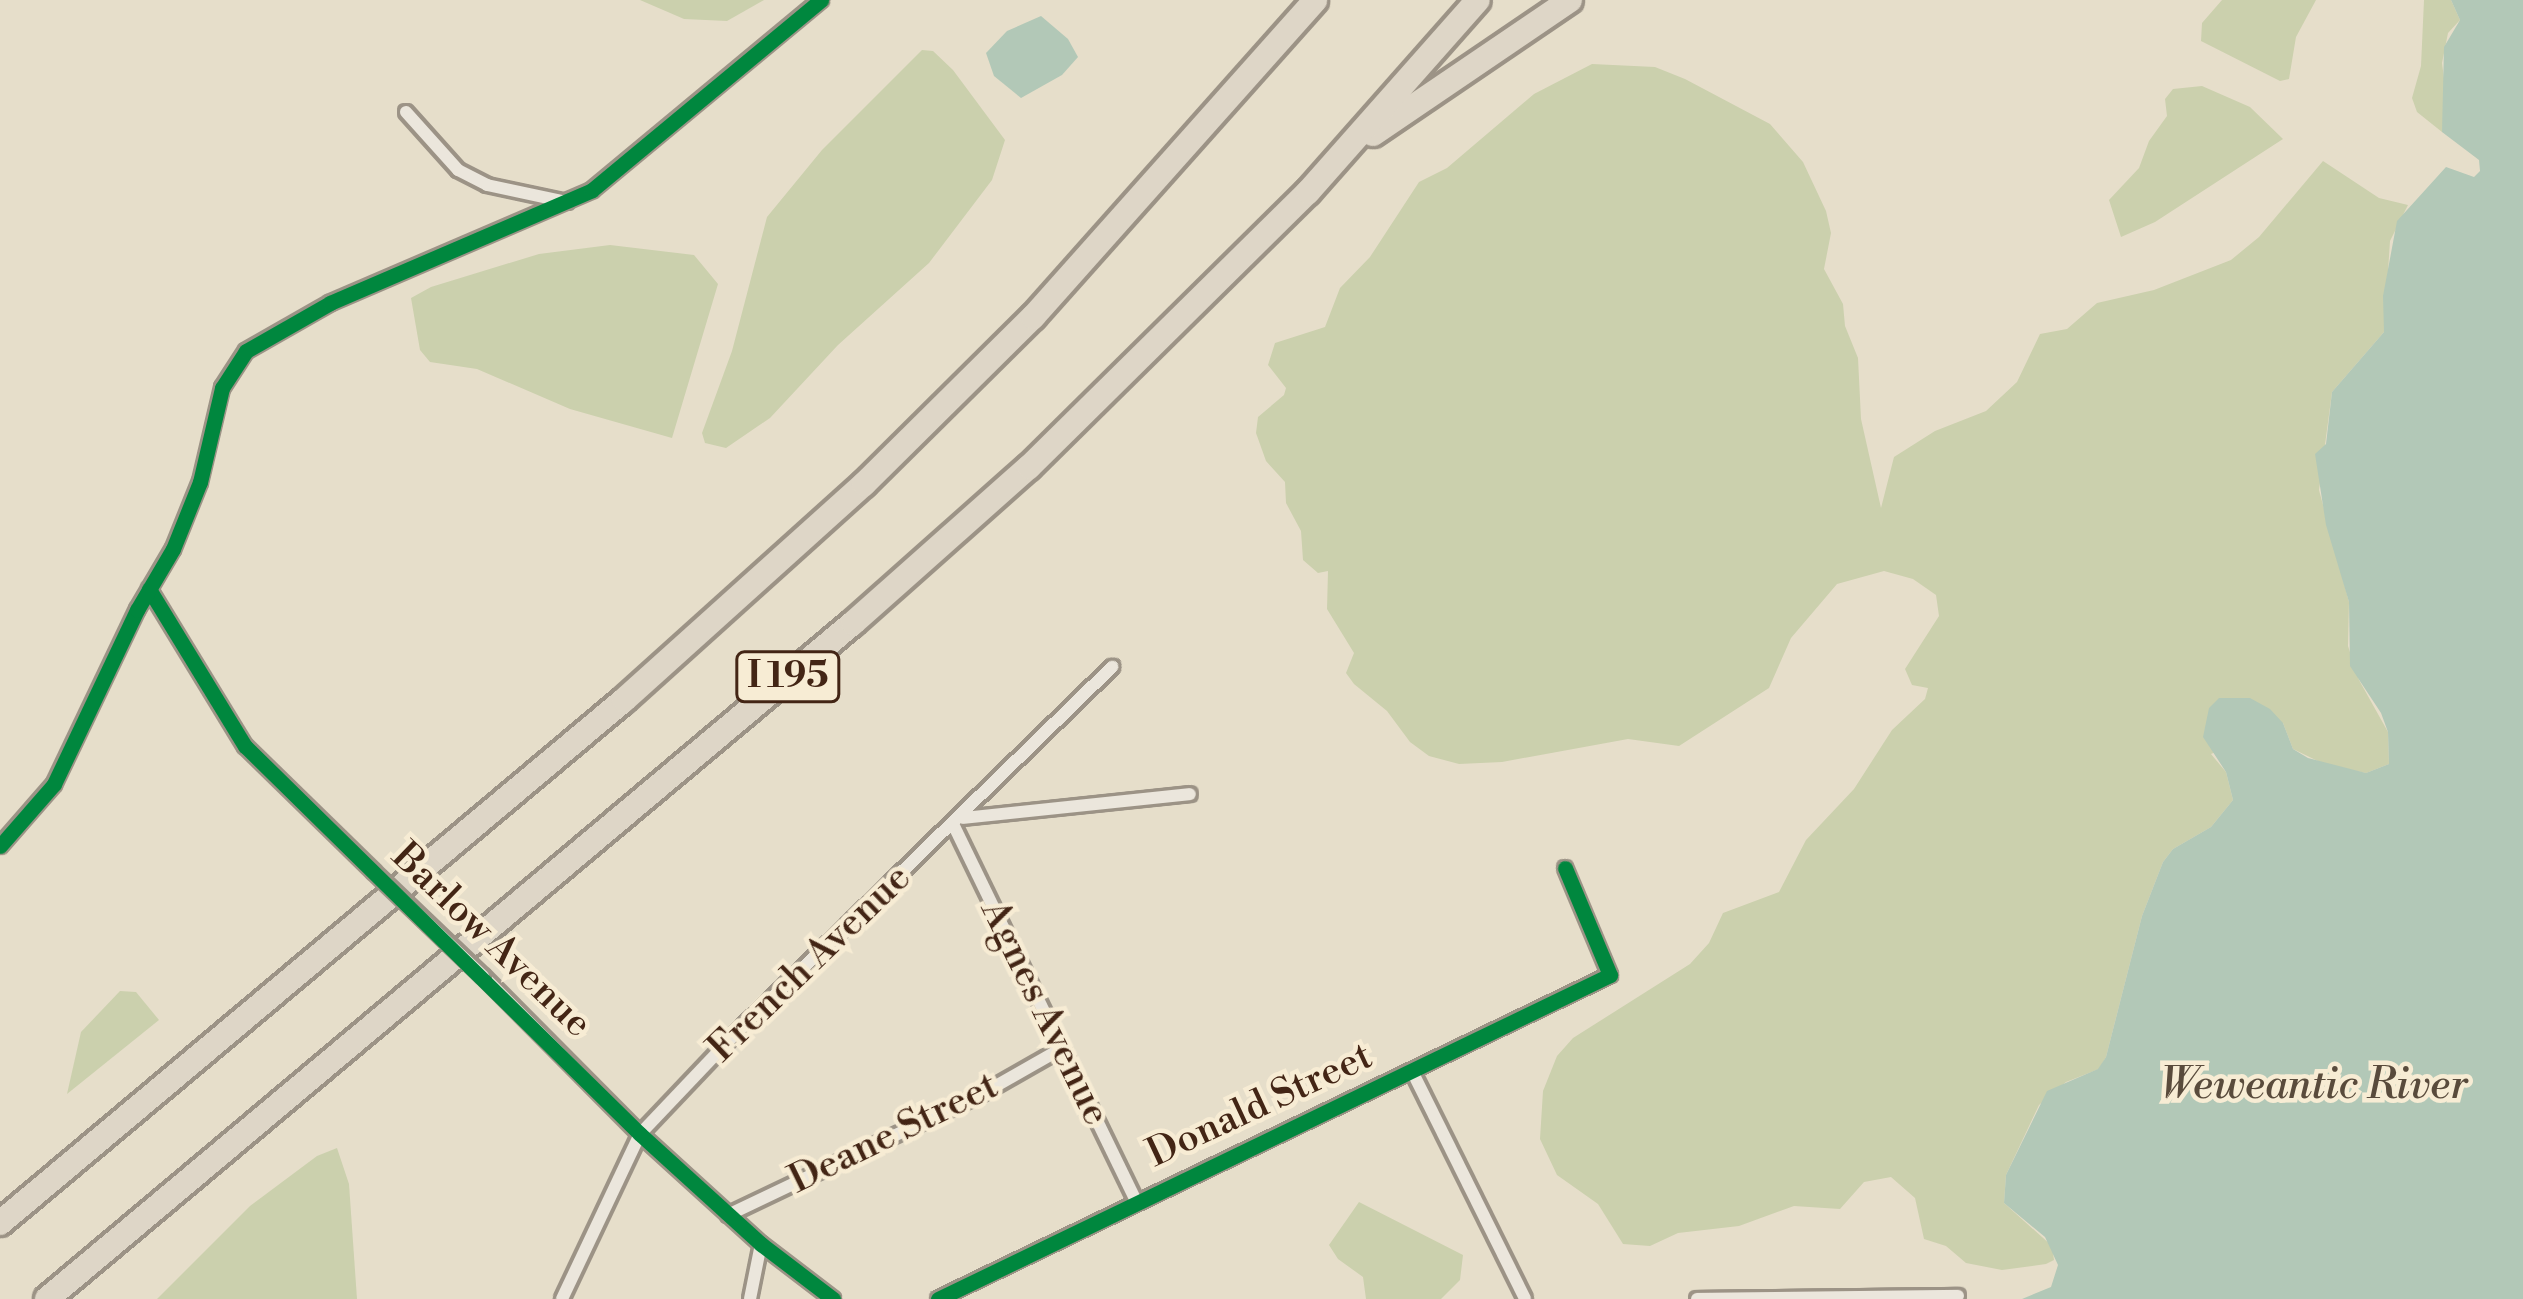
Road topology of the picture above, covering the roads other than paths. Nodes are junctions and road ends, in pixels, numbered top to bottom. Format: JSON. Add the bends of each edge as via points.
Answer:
{"nodes":[{"id":1,"x":821,"y":0,"type":"edge"},
{"id":2,"x":1315,"y":0,"type":"edge"},
{"id":3,"x":1478,"y":0,"type":"edge"},
{"id":4,"x":1570,"y":0,"type":"edge"},
{"id":5,"x":406,"y":112,"type":"dead end"},
{"id":6,"x":1333,"y":164,"type":"junction"},
{"id":7,"x":567,"y":202,"type":"junction"},
{"id":8,"x":149,"y":589,"type":"junction"},
{"id":9,"x":1112,"y":667,"type":"dead end"},
{"id":10,"x":1190,"y":794,"type":"dead end"},
{"id":11,"x":958,"y":822,"type":"junction"},
{"id":12,"x":0,"y":846,"type":"edge"},
{"id":13,"x":1565,"y":868,"type":"dead end"},
{"id":14,"x":1058,"y":1050,"type":"junction"},
{"id":15,"x":1412,"y":1071,"type":"junction"},
{"id":16,"x":640,"y":1134,"type":"junction"},
{"id":17,"x":1136,"y":1200,"type":"junction"},
{"id":18,"x":728,"y":1215,"type":"junction"},
{"id":19,"x":0,"y":1223,"type":"edge"},
{"id":20,"x":761,"y":1244,"type":"junction"},
{"id":21,"x":1958,"y":1296,"type":"edge"},
{"id":22,"x":46,"y":1299,"type":"edge"},
{"id":23,"x":562,"y":1299,"type":"edge"},
{"id":24,"x":750,"y":1299,"type":"edge"},
{"id":25,"x":833,"y":1299,"type":"edge"},
{"id":26,"x":938,"y":1299,"type":"edge"},
{"id":27,"x":1526,"y":1299,"type":"edge"},
{"id":28,"x":1697,"y":1299,"type":"edge"}],
"edges":[{"from":1,"to":7,"type":"street","via":[[619,169]]},
{"from":2,"to":19,"type":"highway","number":"I 195","via":[[1033,317],[863,484],[624,700]]},
{"from":3,"to":6,"type":"highway","number":"I 195"},
{"from":4,"to":6,"type":"highway"},
{"from":5,"to":7,"type":"street","via":[[458,170],[487,185]]},
{"from":6,"to":22,"type":"highway","number":"I 195","via":[[1143,358],[871,608]]},
{"from":7,"to":8,"type":"street","via":[[256,340],[222,388],[193,503]]},
{"from":8,"to":12,"type":"street","via":[[54,784]]},
{"from":8,"to":16,"type":"street","name":"Barlow Avenue","bridge":true,"via":[[245,746]]},
{"from":9,"to":11,"type":"street","name":"French Avenue"},
{"from":10,"to":11,"type":"street"},
{"from":11,"to":14,"type":"street","name":"Agnes Avenue"},
{"from":11,"to":16,"type":"street","name":"French Avenue"},
{"from":13,"to":15,"type":"street","name":"Donald Street","via":[[1610,974]]},
{"from":14,"to":17,"type":"street","name":"Agnes Avenue"},
{"from":14,"to":18,"type":"street","name":"Deane Street"},
{"from":15,"to":17,"type":"street","name":"Donald Street"},
{"from":15,"to":27,"type":"street"},
{"from":16,"to":18,"type":"street","name":"Barlow Avenue"},
{"from":16,"to":23,"type":"street","name":"French Avenue"},
{"from":17,"to":26,"type":"street","name":"Donald Street"},
{"from":18,"to":20,"type":"street","name":"Barlow Avenue"},
{"from":20,"to":24,"type":"street"},
{"from":20,"to":25,"type":"street","name":"Barlow Avenue"},
{"from":21,"to":28,"type":"street"}]}
